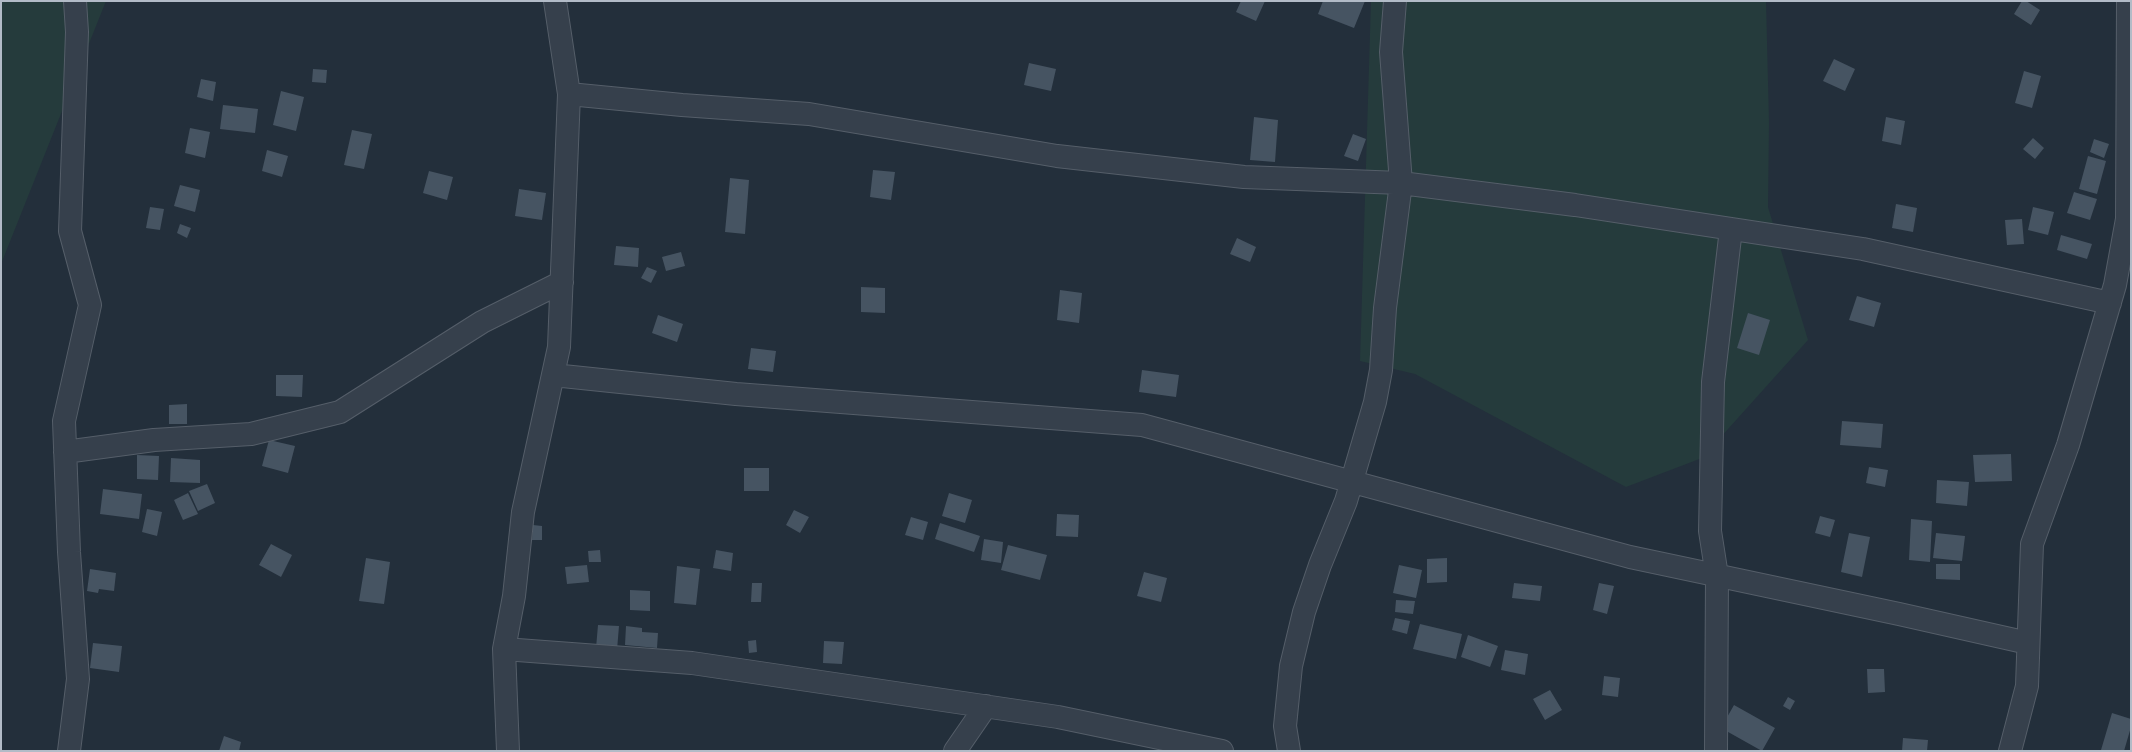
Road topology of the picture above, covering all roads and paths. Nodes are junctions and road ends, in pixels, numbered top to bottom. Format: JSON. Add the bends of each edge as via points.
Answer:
{"nodes":[{"id":1,"x":75,"y":1,"type":"edge"},
{"id":2,"x":555,"y":1,"type":"edge"},
{"id":3,"x":1395,"y":1,"type":"edge"},
{"id":4,"x":2128,"y":1,"type":"edge"},
{"id":5,"x":569,"y":94,"type":"junction"},
{"id":6,"x":1400,"y":183,"type":"junction"},
{"id":7,"x":1732,"y":229,"type":"junction"},
{"id":8,"x":562,"y":282,"type":"junction"},
{"id":9,"x":2119,"y":292,"type":"edge"},
{"id":10,"x":553,"y":375,"type":"junction"},
{"id":11,"x":65,"y":452,"type":"junction"},
{"id":12,"x":1352,"y":482,"type":"junction"},
{"id":13,"x":1717,"y":576,"type":"junction"},
{"id":14,"x":2028,"y":643,"type":"junction"},
{"id":15,"x":504,"y":650,"type":"junction"},
{"id":16,"x":986,"y":706,"type":"junction"},
{"id":17,"x":69,"y":751,"type":"edge"},
{"id":18,"x":508,"y":751,"type":"edge"},
{"id":19,"x":955,"y":751,"type":"edge"},
{"id":20,"x":1222,"y":751,"type":"edge"},
{"id":21,"x":1289,"y":751,"type":"edge"},
{"id":22,"x":1716,"y":751,"type":"edge"},
{"id":23,"x":2010,"y":751,"type":"edge"}],
"edges":[{"from":1,"to":11,"type":"street","via":[[77,32],[70,232],[90,304],[64,421]]},
{"from":2,"to":5,"type":"street"},
{"from":3,"to":6,"type":"street","via":[[1392,52]]},
{"from":4,"to":9,"type":"street","via":[[2127,219]]},
{"from":5,"to":6,"type":"street","via":[[809,114],[1057,156],[1244,177]]},
{"from":5,"to":8,"type":"street"},
{"from":6,"to":7,"type":"street","via":[[1575,205]]},
{"from":6,"to":12,"type":"street","via":[[1385,308],[1381,370],[1375,402]]},
{"from":7,"to":9,"type":"street"},
{"from":7,"to":13,"type":"street","via":[[1713,382],[1710,532]]},
{"from":8,"to":10,"type":"street","via":[[559,347]]},
{"from":8,"to":11,"type":"street","via":[[482,322],[340,412],[250,434],[154,440]]},
{"from":9,"to":14,"type":"street","via":[[2032,544]]},
{"from":10,"to":12,"type":"street","via":[[736,394],[1142,425]]},
{"from":10,"to":15,"type":"street","via":[[523,512],[514,596]]},
{"from":11,"to":17,"type":"street","via":[[78,679]]},
{"from":12,"to":13,"type":"street","via":[[1630,557]]},
{"from":12,"to":21,"type":"street","via":[[1304,612],[1291,666],[1285,726]]},
{"from":13,"to":14,"type":"street"},
{"from":13,"to":22,"type":"street"},
{"from":14,"to":23,"type":"street","via":[[2027,686]]},
{"from":15,"to":16,"type":"street","via":[[692,663]]},
{"from":15,"to":18,"type":"street"},
{"from":16,"to":19,"type":"street"},
{"from":16,"to":20,"type":"street","via":[[1058,717]]}]}
